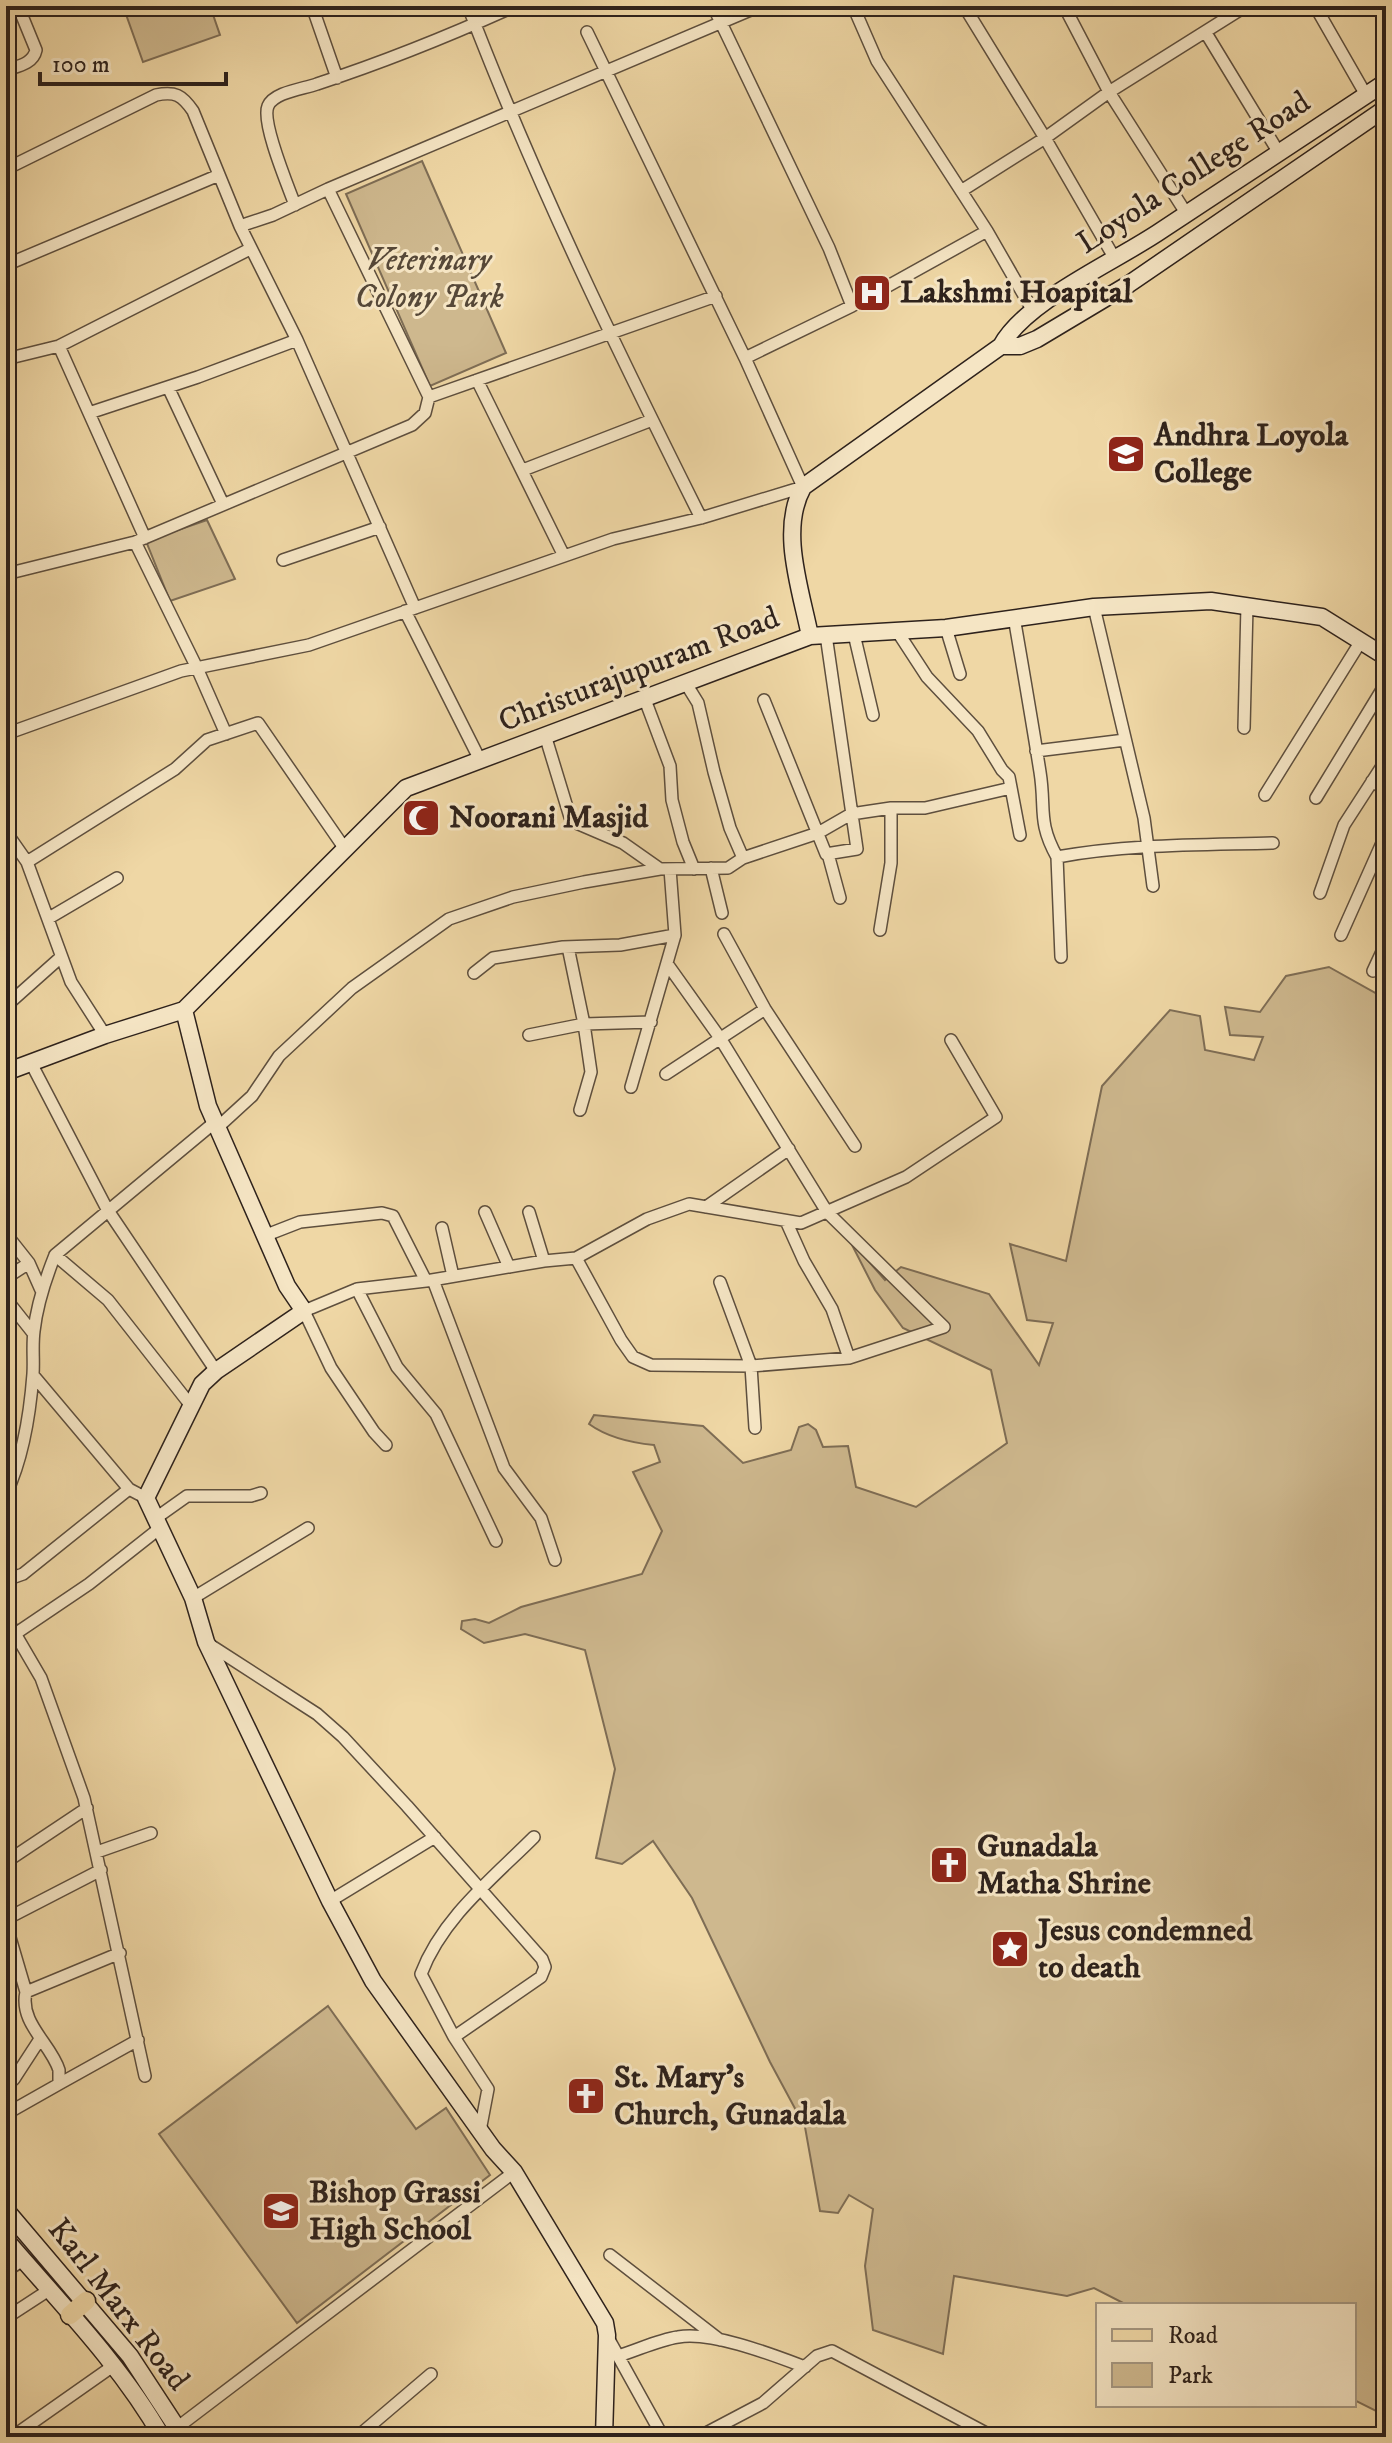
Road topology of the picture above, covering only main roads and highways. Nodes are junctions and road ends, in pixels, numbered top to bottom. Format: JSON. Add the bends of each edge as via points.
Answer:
{"nodes":[{"id":1,"x":86,"y":2301,"type":"road end"},
{"id":2,"x":70,"y":2315,"type":"road end"}],
"edges":[{"from":1,"to":2,"type":"main road"}]}
